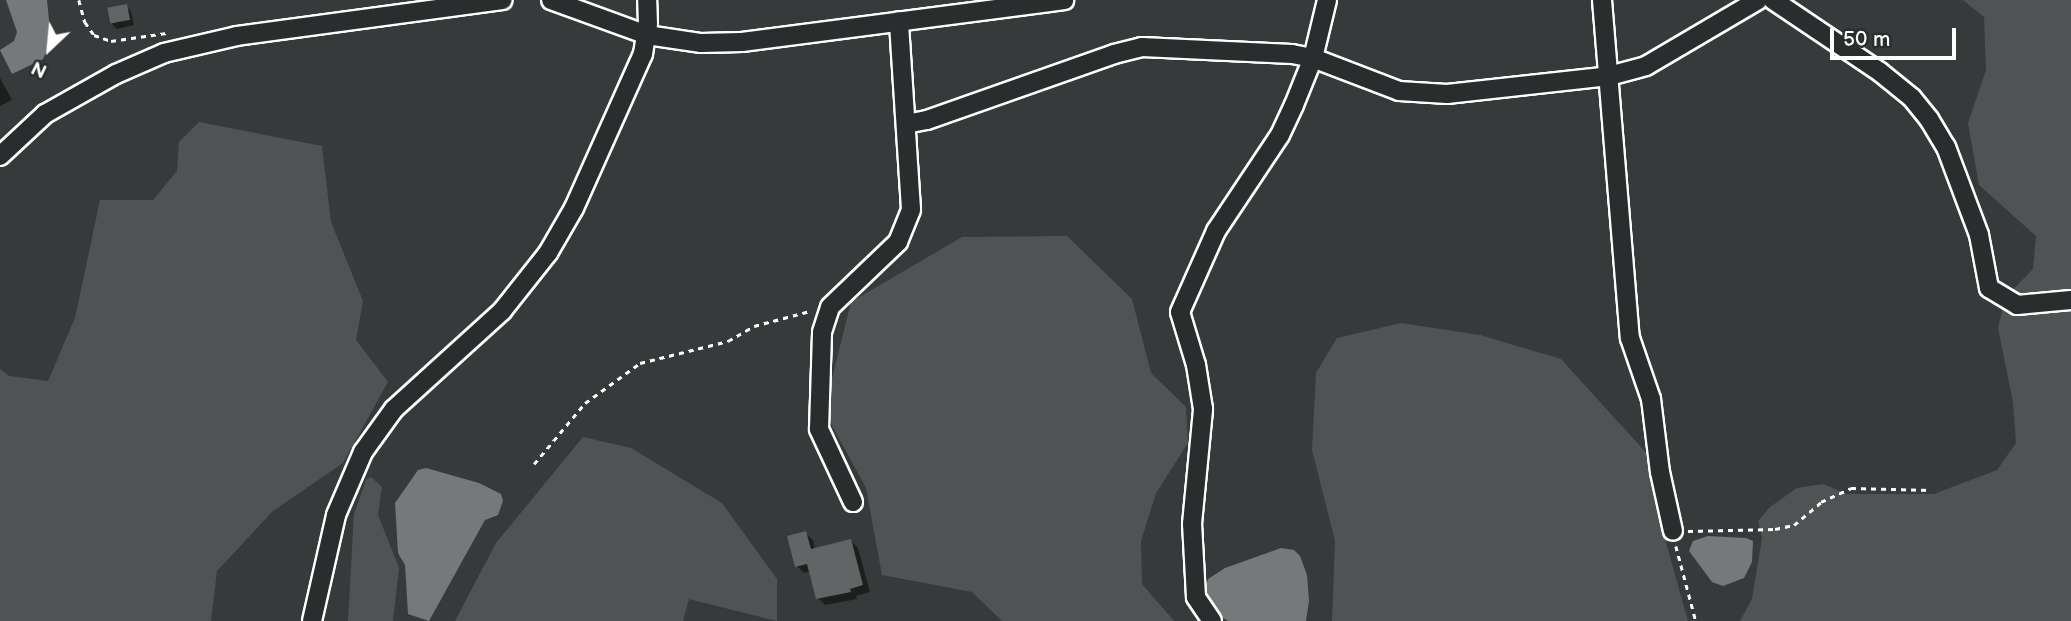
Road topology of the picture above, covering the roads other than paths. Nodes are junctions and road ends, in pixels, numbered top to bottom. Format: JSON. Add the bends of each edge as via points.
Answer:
{"nodes":[{"id":1,"x":503,"y":0,"type":"edge"},
{"id":2,"x":551,"y":0,"type":"edge"},
{"id":3,"x":647,"y":0,"type":"edge"},
{"id":4,"x":1064,"y":0,"type":"edge"},
{"id":5,"x":1327,"y":0,"type":"edge"},
{"id":6,"x":1602,"y":0,"type":"edge"},
{"id":7,"x":1758,"y":0,"type":"edge"},
{"id":8,"x":1773,"y":0,"type":"edge"},
{"id":9,"x":899,"y":21,"type":"junction"},
{"id":10,"x":647,"y":35,"type":"junction"},
{"id":11,"x":1314,"y":58,"type":"junction"},
{"id":12,"x":1609,"y":76,"type":"junction"},
{"id":13,"x":906,"y":124,"type":"junction"},
{"id":14,"x":0,"y":156,"type":"edge"},
{"id":15,"x":2071,"y":300,"type":"edge"},
{"id":16,"x":853,"y":502,"type":"dead end"},
{"id":17,"x":1673,"y":531,"type":"road end"},
{"id":18,"x":312,"y":621,"type":"edge"},
{"id":19,"x":1212,"y":621,"type":"edge"}],
"edges":[{"from":1,"to":14,"type":"street","via":[[215,40],[164,53],[46,114]]},
{"from":2,"to":10,"type":"street"},
{"from":3,"to":10,"type":"street"},
{"from":4,"to":9,"type":"street"},
{"from":5,"to":11,"type":"street"},
{"from":6,"to":12,"type":"street"},
{"from":7,"to":12,"type":"street","via":[[1646,66]]},
{"from":8,"to":15,"type":"street","via":[[1880,72],[1929,119],[1947,147],[1979,235],[1989,288],[2017,305]]},
{"from":9,"to":10,"type":"street","via":[[742,42],[681,42]]},
{"from":9,"to":13,"type":"street"},
{"from":10,"to":18,"type":"street","via":[[635,76],[548,253],[502,310],[394,409],[363,452],[335,515]]},
{"from":11,"to":12,"type":"street","via":[[1399,91],[1447,94]]},
{"from":11,"to":13,"type":"street","via":[[1142,47]]},
{"from":11,"to":19,"type":"street","via":[[1280,135],[1216,231],[1180,312],[1203,409],[1193,502],[1196,597]]},
{"from":12,"to":17,"type":"street","via":[[1630,338],[1651,399]]},
{"from":13,"to":16,"type":"street","via":[[911,209],[905,229],[889,253],[830,307],[822,332],[817,414],[826,449]]}]}
